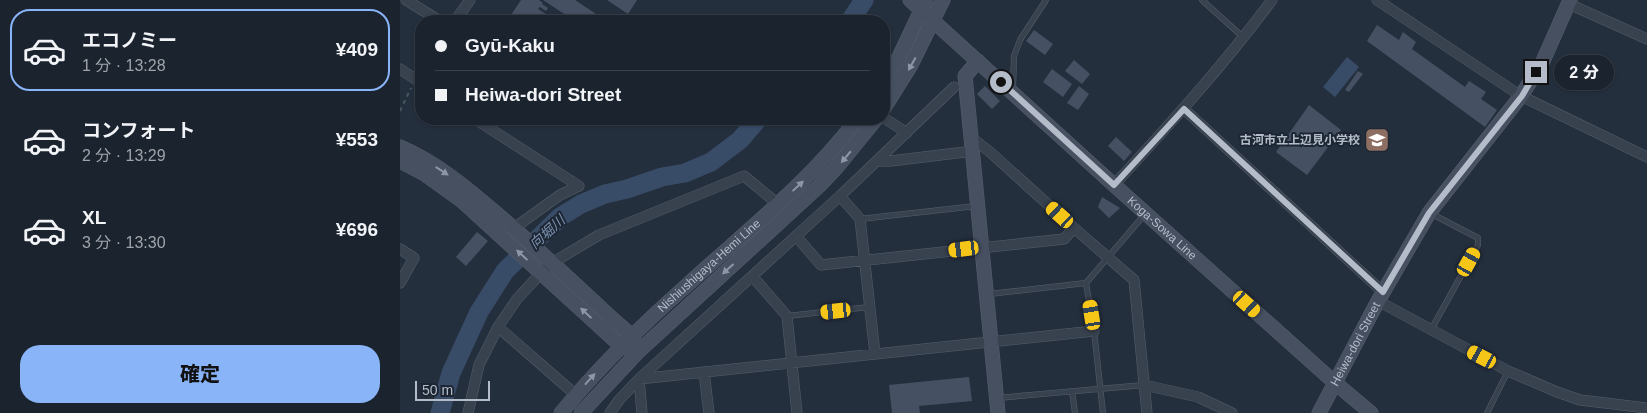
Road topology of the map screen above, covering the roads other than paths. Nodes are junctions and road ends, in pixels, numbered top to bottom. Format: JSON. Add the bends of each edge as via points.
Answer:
{"nodes":[{"id":1,"x":406,"y":0,"type":"edge"},
{"id":2,"x":470,"y":0,"type":"edge"},
{"id":3,"x":910,"y":0,"type":"edge"},
{"id":4,"x":942,"y":0,"type":"edge"},
{"id":5,"x":1046,"y":0,"type":"edge"},
{"id":6,"x":1202,"y":0,"type":"edge"},
{"id":7,"x":1272,"y":0,"type":"edge"},
{"id":8,"x":1377,"y":0,"type":"edge"},
{"id":9,"x":1570,"y":2,"type":"edge"},
{"id":10,"x":924,"y":5,"type":"edge"},
{"id":11,"x":430,"y":15,"type":"edge"},
{"id":12,"x":459,"y":15,"type":"edge"},
{"id":13,"x":934,"y":21,"type":"junction"},
{"id":14,"x":1244,"y":38,"type":"junction"},
{"id":15,"x":1647,"y":39,"type":"edge"},
{"id":16,"x":978,"y":61,"type":"junction"},
{"id":17,"x":400,"y":69,"type":"edge"},
{"id":18,"x":890,"y":72,"type":"edge"},
{"id":19,"x":415,"y":79,"type":"edge"},
{"id":20,"x":954,"y":87,"type":"dead end"},
{"id":21,"x":1013,"y":92,"type":"junction"},
{"id":22,"x":1522,"y":96,"type":"junction"},
{"id":23,"x":890,"y":98,"type":"edge"},
{"id":24,"x":1184,"y":109,"type":"junction"},
{"id":25,"x":890,"y":122,"type":"edge"},
{"id":26,"x":484,"y":125,"type":"edge"},
{"id":27,"x":853,"y":125,"type":"edge"},
{"id":28,"x":871,"y":125,"type":"edge"},
{"id":29,"x":907,"y":133,"type":"junction"},
{"id":30,"x":972,"y":145,"type":"junction"},
{"id":31,"x":400,"y":147,"type":"edge"},
{"id":32,"x":1647,"y":157,"type":"edge"},
{"id":33,"x":400,"y":161,"type":"edge"},
{"id":34,"x":878,"y":161,"type":"junction"},
{"id":35,"x":1114,"y":185,"type":"junction"},
{"id":36,"x":840,"y":196,"type":"junction"},
{"id":37,"x":778,"y":204,"type":"junction"},
{"id":38,"x":978,"y":206,"type":"junction"},
{"id":39,"x":1429,"y":213,"type":"junction"},
{"id":40,"x":1146,"y":214,"type":"junction"},
{"id":41,"x":860,"y":219,"type":"junction"},
{"id":42,"x":1074,"y":228,"type":"junction"},
{"id":43,"x":516,"y":230,"type":"junction"},
{"id":44,"x":796,"y":236,"type":"junction"},
{"id":45,"x":982,"y":247,"type":"junction"},
{"id":46,"x":400,"y":249,"type":"edge"},
{"id":47,"x":1109,"y":259,"type":"junction"},
{"id":48,"x":865,"y":261,"type":"junction"},
{"id":49,"x":551,"y":262,"type":"junction"},
{"id":50,"x":540,"y":271,"type":"junction"},
{"id":51,"x":752,"y":276,"type":"junction"},
{"id":52,"x":400,"y":283,"type":"edge"},
{"id":53,"x":1086,"y":283,"type":"junction"},
{"id":54,"x":987,"y":294,"type":"junction"},
{"id":55,"x":1380,"y":297,"type":"junction"},
{"id":56,"x":870,"y":307,"type":"junction"},
{"id":57,"x":787,"y":316,"type":"junction"},
{"id":58,"x":498,"y":327,"type":"junction"},
{"id":59,"x":1431,"y":330,"type":"junction"},
{"id":60,"x":1094,"y":331,"type":"junction"},
{"id":61,"x":632,"y":336,"type":"junction"},
{"id":62,"x":991,"y":342,"type":"junction"},
{"id":63,"x":622,"y":346,"type":"junction"},
{"id":64,"x":639,"y":351,"type":"junction"},
{"id":65,"x":874,"y":354,"type":"junction"},
{"id":66,"x":792,"y":363,"type":"junction"},
{"id":67,"x":1508,"y":371,"type":"junction"},
{"id":68,"x":704,"y":372,"type":"junction"},
{"id":69,"x":639,"y":379,"type":"junction"},
{"id":70,"x":1334,"y":382,"type":"junction"},
{"id":71,"x":1144,"y":385,"type":"junction"},
{"id":72,"x":1100,"y":388,"type":"junction"},
{"id":73,"x":1072,"y":391,"type":"junction"},
{"id":74,"x":576,"y":395,"type":"junction"},
{"id":75,"x":996,"y":398,"type":"junction"},
{"id":76,"x":1647,"y":408,"type":"edge"},
{"id":77,"x":468,"y":413,"type":"edge"},
{"id":78,"x":561,"y":413,"type":"edge"},
{"id":79,"x":581,"y":413,"type":"edge"},
{"id":80,"x":610,"y":413,"type":"edge"},
{"id":81,"x":642,"y":413,"type":"edge"},
{"id":82,"x":709,"y":413,"type":"edge"},
{"id":83,"x":796,"y":413,"type":"edge"},
{"id":84,"x":998,"y":413,"type":"edge"},
{"id":85,"x":1075,"y":413,"type":"edge"},
{"id":86,"x":1103,"y":413,"type":"edge"},
{"id":87,"x":1147,"y":413,"type":"edge"},
{"id":88,"x":1232,"y":413,"type":"edge"},
{"id":89,"x":1319,"y":413,"type":"edge"},
{"id":90,"x":1371,"y":413,"type":"edge"},
{"id":91,"x":1487,"y":413,"type":"edge"}],
"edges":[{"from":1,"to":11,"type":"street"},
{"from":2,"to":12,"type":"street"},
{"from":3,"to":10,"type":"main road","name":"Koga-Sowa Line"},
{"from":4,"to":13,"type":"main road"},
{"from":5,"to":21,"type":"lane","via":[[1020,40],[1014,56]]},
{"from":6,"to":14,"type":"lane"},
{"from":7,"to":14,"type":"street"},
{"from":8,"to":22,"type":"street"},
{"from":9,"to":15,"type":"street"},
{"from":9,"to":22,"type":"main road","name":"Heiwa-dori Street","via":[[1543,61]]},
{"from":10,"to":13,"type":"main road","name":"Koga-Sowa Line"},
{"from":10,"to":18,"type":"main road"},
{"from":13,"to":16,"type":"main road","name":"Koga-Sowa Line"},
{"from":13,"to":23,"type":"main road","one_way":true},
{"from":14,"to":24,"type":"street"},
{"from":16,"to":21,"type":"main road","name":"Koga-Sowa Line"},
{"from":16,"to":30,"type":"main road","via":[[965,76]]},
{"from":17,"to":19,"type":"street"},
{"from":20,"to":29,"type":"street"},
{"from":21,"to":35,"type":"main road","name":"Koga-Sowa Line"},
{"from":22,"to":32,"type":"street"},
{"from":22,"to":39,"type":"main road","name":"Heiwa-dori Street"},
{"from":24,"to":35,"type":"street"},
{"from":24,"to":55,"type":"street"},
{"from":25,"to":29,"type":"street"},
{"from":26,"to":43,"type":"street","via":[[579,186],[560,195]]},
{"from":37,"to":27,"type":"main road","name":"Nishiushigaya-Hemi Line","one_way":true},
{"from":28,"to":64,"type":"main road","name":"Nishiushigaya-Hemi Line","one_way":true,"via":[[820,186]]},
{"from":29,"to":34,"type":"street"},
{"from":30,"to":34,"type":"street"},
{"from":30,"to":38,"type":"main road"},
{"from":30,"to":42,"type":"street","via":[[990,152]]},
{"from":31,"to":43,"type":"main road","one_way":true,"via":[[448,174]]},
{"from":50,"to":33,"type":"main road","one_way":true,"via":[[462,201],[424,173]]},
{"from":34,"to":36,"type":"street"},
{"from":35,"to":40,"type":"main road","name":"Koga-Sowa Line"},
{"from":36,"to":41,"type":"street"},
{"from":36,"to":44,"type":"street"},
{"from":37,"to":49,"type":"street","via":[[744,176],[606,232]]},
{"from":37,"to":61,"type":"main road","name":"Nishiushigaya-Hemi Line"},
{"from":38,"to":41,"type":"lane"},
{"from":38,"to":45,"type":"main road"},
{"from":39,"to":55,"type":"main road","name":"Heiwa-dori Street"},
{"from":39,"to":59,"type":"lane","via":[[1478,238],[1478,244]]},
{"from":40,"to":47,"type":"lane"},
{"from":40,"to":70,"type":"main road","name":"Koga-Sowa Line"},
{"from":41,"to":48,"type":"street"},
{"from":42,"to":45,"type":"street","via":[[1064,239]]},
{"from":42,"to":47,"type":"street"},
{"from":43,"to":49,"type":"main road"},
{"from":44,"to":48,"type":"street","via":[[821,265]]},
{"from":44,"to":51,"type":"street"},
{"from":45,"to":48,"type":"street"},
{"from":45,"to":54,"type":"main road"},
{"from":46,"to":52,"type":"street","via":[[414,258]]},
{"from":47,"to":53,"type":"lane"},
{"from":47,"to":71,"type":"street","via":[[1134,280]]},
{"from":48,"to":56,"type":"street"},
{"from":49,"to":50,"type":"street"},
{"from":49,"to":61,"type":"main road"},
{"from":50,"to":58,"type":"street"},
{"from":63,"to":50,"type":"main road","one_way":true},
{"from":51,"to":57,"type":"street"},
{"from":51,"to":69,"type":"street"},
{"from":53,"to":54,"type":"lane"},
{"from":53,"to":60,"type":"lane"},
{"from":54,"to":62,"type":"main road"},
{"from":55,"to":59,"type":"street"},
{"from":55,"to":70,"type":"main road","name":"Heiwa-dori Street"},
{"from":56,"to":57,"type":"lane"},
{"from":56,"to":65,"type":"street"},
{"from":57,"to":66,"type":"street"},
{"from":58,"to":74,"type":"street"},
{"from":58,"to":77,"type":"street","via":[[480,365]]},
{"from":59,"to":67,"type":"street"},
{"from":60,"to":62,"type":"street"},
{"from":60,"to":72,"type":"lane"},
{"from":61,"to":63,"type":"main road","name":"Nishiushigaya-Hemi Line"},
{"from":61,"to":64,"type":"main road"},
{"from":62,"to":65,"type":"street"},
{"from":62,"to":75,"type":"main road"},
{"from":63,"to":64,"type":"main road"},
{"from":74,"to":63,"type":"main road","name":"Nishiushigaya-Hemi Line","one_way":true},
{"from":64,"to":79,"type":"main road","name":"Nishiushigaya-Hemi Line"},
{"from":65,"to":66,"type":"street"},
{"from":66,"to":68,"type":"street"},
{"from":66,"to":83,"type":"street"},
{"from":67,"to":76,"type":"street","via":[[1580,400]]},
{"from":67,"to":91,"type":"lane"},
{"from":68,"to":69,"type":"street"},
{"from":68,"to":82,"type":"street"},
{"from":69,"to":80,"type":"street"},
{"from":69,"to":81,"type":"street"},
{"from":70,"to":89,"type":"main road","name":"Heiwa-dori Street"},
{"from":70,"to":90,"type":"main road","name":"Koga-Sowa Line"},
{"from":71,"to":72,"type":"lane"},
{"from":71,"to":87,"type":"street"},
{"from":71,"to":88,"type":"street","via":[[1198,397]]},
{"from":72,"to":73,"type":"lane"},
{"from":72,"to":86,"type":"lane"},
{"from":73,"to":75,"type":"lane"},
{"from":73,"to":85,"type":"lane"},
{"from":74,"to":78,"type":"main road","name":"Nishiushigaya-Hemi Line"},
{"from":75,"to":84,"type":"main road"}]}
